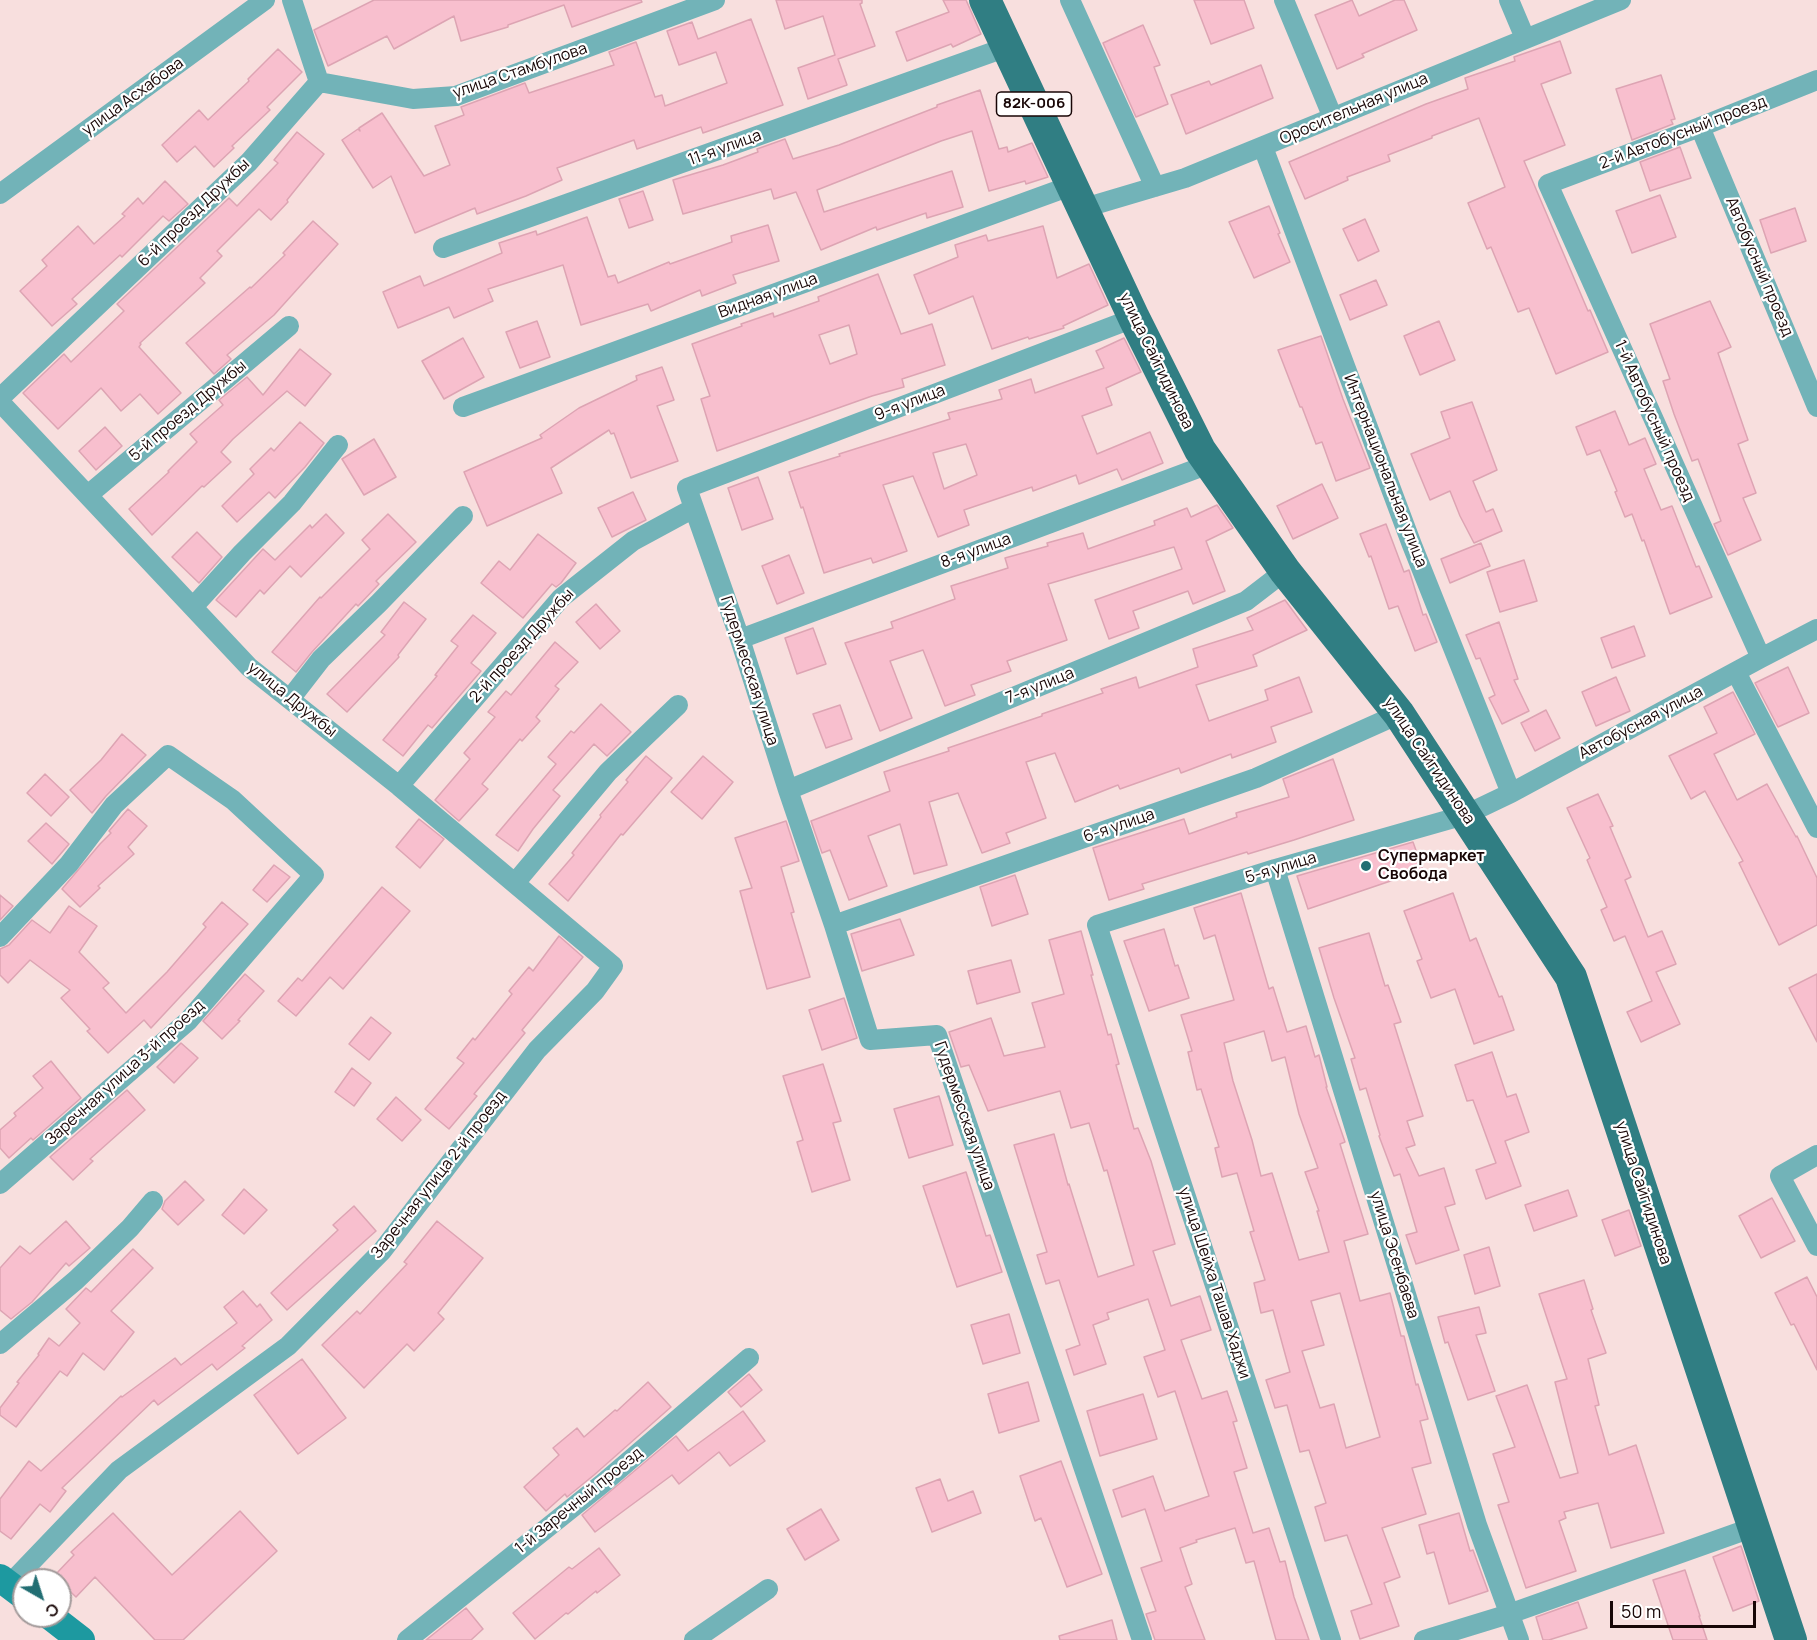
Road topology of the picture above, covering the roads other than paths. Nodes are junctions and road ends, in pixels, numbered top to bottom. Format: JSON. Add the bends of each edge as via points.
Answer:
{"nodes":[{"id":1,"x":265,"y":0,"type":"edge"},
{"id":2,"x":292,"y":0,"type":"edge"},
{"id":3,"x":715,"y":0,"type":"edge"},
{"id":4,"x":985,"y":0,"type":"edge"},
{"id":5,"x":1070,"y":0,"type":"edge"},
{"id":6,"x":1284,"y":0,"type":"edge"},
{"id":7,"x":1509,"y":0,"type":"edge"},
{"id":8,"x":1621,"y":0,"type":"edge"},
{"id":9,"x":1525,"y":38,"type":"junction"},
{"id":10,"x":1007,"y":48,"type":"junction"},
{"id":11,"x":1817,"y":80,"type":"edge"},
{"id":12,"x":319,"y":82,"type":"junction"},
{"id":13,"x":1333,"y":118,"type":"junction"},
{"id":14,"x":1700,"y":127,"type":"junction"},
{"id":15,"x":1263,"y":147,"type":"junction"},
{"id":16,"x":1548,"y":184,"type":"joint"},
{"id":17,"x":1155,"y":187,"type":"junction"},
{"id":18,"x":0,"y":194,"type":"edge"},
{"id":19,"x":1078,"y":197,"type":"junction"},
{"id":20,"x":443,"y":248,"type":"dead end"},
{"id":21,"x":1134,"y":318,"type":"junction"},
{"id":22,"x":289,"y":326,"type":"dead end"},
{"id":23,"x":0,"y":400,"type":"edge"},
{"id":24,"x":463,"y":407,"type":"dead end"},
{"id":25,"x":1817,"y":407,"type":"edge"},
{"id":26,"x":338,"y":445,"type":"dead end"},
{"id":27,"x":1212,"y":463,"type":"junction"},
{"id":28,"x":687,"y":488,"type":"joint"},
{"id":29,"x":88,"y":495,"type":"junction"},
{"id":30,"x":694,"y":508,"type":"junction"},
{"id":31,"x":463,"y":516,"type":"dead end"},
{"id":32,"x":1285,"y":571,"type":"junction"},
{"id":33,"x":193,"y":607,"type":"junction"},
{"id":34,"x":1817,"y":629,"type":"edge"},
{"id":35,"x":740,"y":639,"type":"junction"},
{"id":36,"x":1761,"y":658,"type":"junction"},
{"id":37,"x":1736,"y":672,"type":"junction"},
{"id":38,"x":290,"y":699,"type":"junction"},
{"id":39,"x":678,"y":705,"type":"dead end"},
{"id":40,"x":1400,"y":714,"type":"junction"},
{"id":41,"x":399,"y":786,"type":"junction"},
{"id":42,"x":788,"y":790,"type":"junction"},
{"id":43,"x":1511,"y":793,"type":"junction"},
{"id":44,"x":1465,"y":814,"type":"junction"},
{"id":45,"x":1817,"y":828,"type":"edge"},
{"id":46,"x":1275,"y":869,"type":"junction"},
{"id":47,"x":515,"y":883,"type":"junction"},
{"id":48,"x":834,"y":925,"type":"junction"},
{"id":49,"x":1097,"y":926,"type":"joint"},
{"id":50,"x":0,"y":938,"type":"edge"},
{"id":51,"x":613,"y":966,"type":"joint"},
{"id":52,"x":1817,"y":1155,"type":"edge"},
{"id":53,"x":0,"y":1184,"type":"edge"},
{"id":54,"x":153,"y":1201,"type":"dead end"},
{"id":55,"x":1817,"y":1245,"type":"edge"},
{"id":56,"x":0,"y":1344,"type":"edge"},
{"id":57,"x":749,"y":1358,"type":"dead end"},
{"id":58,"x":1754,"y":1527,"type":"junction"},
{"id":59,"x":11,"y":1587,"type":"edge"},
{"id":60,"x":768,"y":1589,"type":"dead end"},
{"id":61,"x":1509,"y":1614,"type":"junction"},
{"id":62,"x":66,"y":1628,"type":"edge"},
{"id":63,"x":81,"y":1640,"type":"edge"},
{"id":64,"x":407,"y":1640,"type":"edge"},
{"id":65,"x":694,"y":1640,"type":"edge"},
{"id":66,"x":1142,"y":1640,"type":"edge"},
{"id":67,"x":1331,"y":1640,"type":"edge"},
{"id":68,"x":1425,"y":1640,"type":"edge"},
{"id":69,"x":1519,"y":1640,"type":"edge"},
{"id":70,"x":1791,"y":1640,"type":"edge"}],
"edges":[{"from":1,"to":18,"type":"street","name":"улица Асхабова"},
{"from":2,"to":12,"type":"street"},
{"from":3,"to":12,"type":"street","name":"улица Стамбулова","via":[[456,96],[413,99]]},
{"from":4,"to":10,"type":"main road","name":"улица Сайгидинова","number":"82К-006"},
{"from":5,"to":17,"type":"street"},
{"from":6,"to":13,"type":"street"},
{"from":7,"to":9,"type":"street"},
{"from":8,"to":9,"type":"street","name":"Оросительная улица"},
{"from":9,"to":13,"type":"street","name":"Оросительная улица"},
{"from":10,"to":19,"type":"main road","name":"улица Сайгидинова","number":"82К-006"},
{"from":10,"to":20,"type":"street","name":"11-я улица"},
{"from":11,"to":14,"type":"street","name":"2-й Автобусный проезд"},
{"from":12,"to":23,"type":"street","name":"6-й проезд Дружбы","via":[[249,162]]},
{"from":13,"to":15,"type":"street","name":"Оросительная улица"},
{"from":14,"to":16,"type":"street","name":"2-й Автобусный проезд"},
{"from":14,"to":25,"type":"street","name":"Автобусный проезд"},
{"from":15,"to":17,"type":"street","name":"Оросительная улица"},
{"from":15,"to":43,"type":"street","name":"Интернациональная улица","via":[[1412,544]]},
{"from":16,"to":36,"type":"street","name":"1-й Автобусный проезд"},
{"from":17,"to":19,"type":"street","name":"Оросительная улица"},
{"from":19,"to":21,"type":"main road","name":"улица Сайгидинова","number":"82К-006"},
{"from":19,"to":24,"type":"street","name":"Видная улица"},
{"from":21,"to":27,"type":"main road","name":"улица Сайгидинова","number":"82К-006","via":[[1200,450]]},
{"from":21,"to":28,"type":"street","name":"9-я улица"},
{"from":22,"to":29,"type":"street","name":"5-й проезд Дружбы"},
{"from":23,"to":29,"type":"street","name":"улица Дружбы"},
{"from":26,"to":33,"type":"street","via":[[292,503]]},
{"from":27,"to":32,"type":"main road","name":"улица Сайгидинова","number":"82К-006"},
{"from":27,"to":35,"type":"street","name":"8-я улица"},
{"from":28,"to":30,"type":"street","name":"Гудермесская улица"},
{"from":29,"to":33,"type":"street","name":"улица Дружбы"},
{"from":30,"to":35,"type":"street","name":"Гудермесская улица"},
{"from":30,"to":41,"type":"street","name":"2-й проезд Дружбы","via":[[633,541],[561,598]]},
{"from":31,"to":38,"type":"street","via":[[321,659]]},
{"from":32,"to":40,"type":"main road","name":"улица Сайгидинова","number":"82К-006"},
{"from":32,"to":42,"type":"street","name":"7-я улица","via":[[1246,601]]},
{"from":33,"to":38,"type":"street","name":"улица Дружбы","via":[[249,667]]},
{"from":34,"to":36,"type":"street","name":"Автобусная улица"},
{"from":35,"to":42,"type":"street","name":"Гудермесская улица"},
{"from":36,"to":37,"type":"street","name":"Автобусная улица"},
{"from":37,"to":43,"type":"street","name":"Автобусная улица"},
{"from":37,"to":45,"type":"street"},
{"from":38,"to":41,"type":"street","name":"улица Дружбы"},
{"from":39,"to":47,"type":"street","via":[[608,772]]},
{"from":40,"to":44,"type":"main road","name":"улица Сайгидинова","number":"82К-006"},
{"from":40,"to":48,"type":"street","name":"6-я улица","via":[[1256,778]]},
{"from":41,"to":47,"type":"street","name":"улица Дружбы"},
{"from":42,"to":48,"type":"street","name":"Гудермесская улица"},
{"from":43,"to":44,"type":"street","name":"Автобусная улица"},
{"from":44,"to":46,"type":"street","name":"5-я улица"},
{"from":44,"to":58,"type":"main road","name":"улица Сайгидинова","number":"82К-006","via":[[1571,978]]},
{"from":46,"to":49,"type":"street","name":"5-я улица"},
{"from":46,"to":61,"type":"street","name":"улица Эсенбаева","via":[[1477,1525]]},
{"from":47,"to":51,"type":"street","name":"улица Дружбы"},
{"from":48,"to":66,"type":"street","name":"Гудермесская улица","via":[[870,1040],[937,1035]]},
{"from":49,"to":67,"type":"street","name":"улица Шейха Ташав Хаджи"},
{"from":50,"to":53,"type":"street","name":"Заречная улица 3-й проезд","via":[[69,864],[114,805],[168,755],[233,800],[314,875],[188,1021]]},
{"from":51,"to":59,"type":"street","name":"Заречная улица 2-й проезд","via":[[595,991],[537,1050],[382,1251],[288,1346],[119,1470]]},
{"from":52,"to":55,"type":"street","via":[[1780,1176]]},
{"from":54,"to":56,"type":"street","via":[[76,1280]]},
{"from":57,"to":64,"type":"street","name":"1-й Заречный проезд","via":[[602,1484]]},
{"from":58,"to":61,"type":"street"},
{"from":58,"to":70,"type":"main road","name":"улица Сайгидинова","number":"82К-006"},
{"from":60,"to":65,"type":"street"},
{"from":61,"to":68,"type":"street"},
{"from":61,"to":69,"type":"street","name":"улица Эсенбаева"},
{"from":62,"to":63,"type":"main road"}]}
